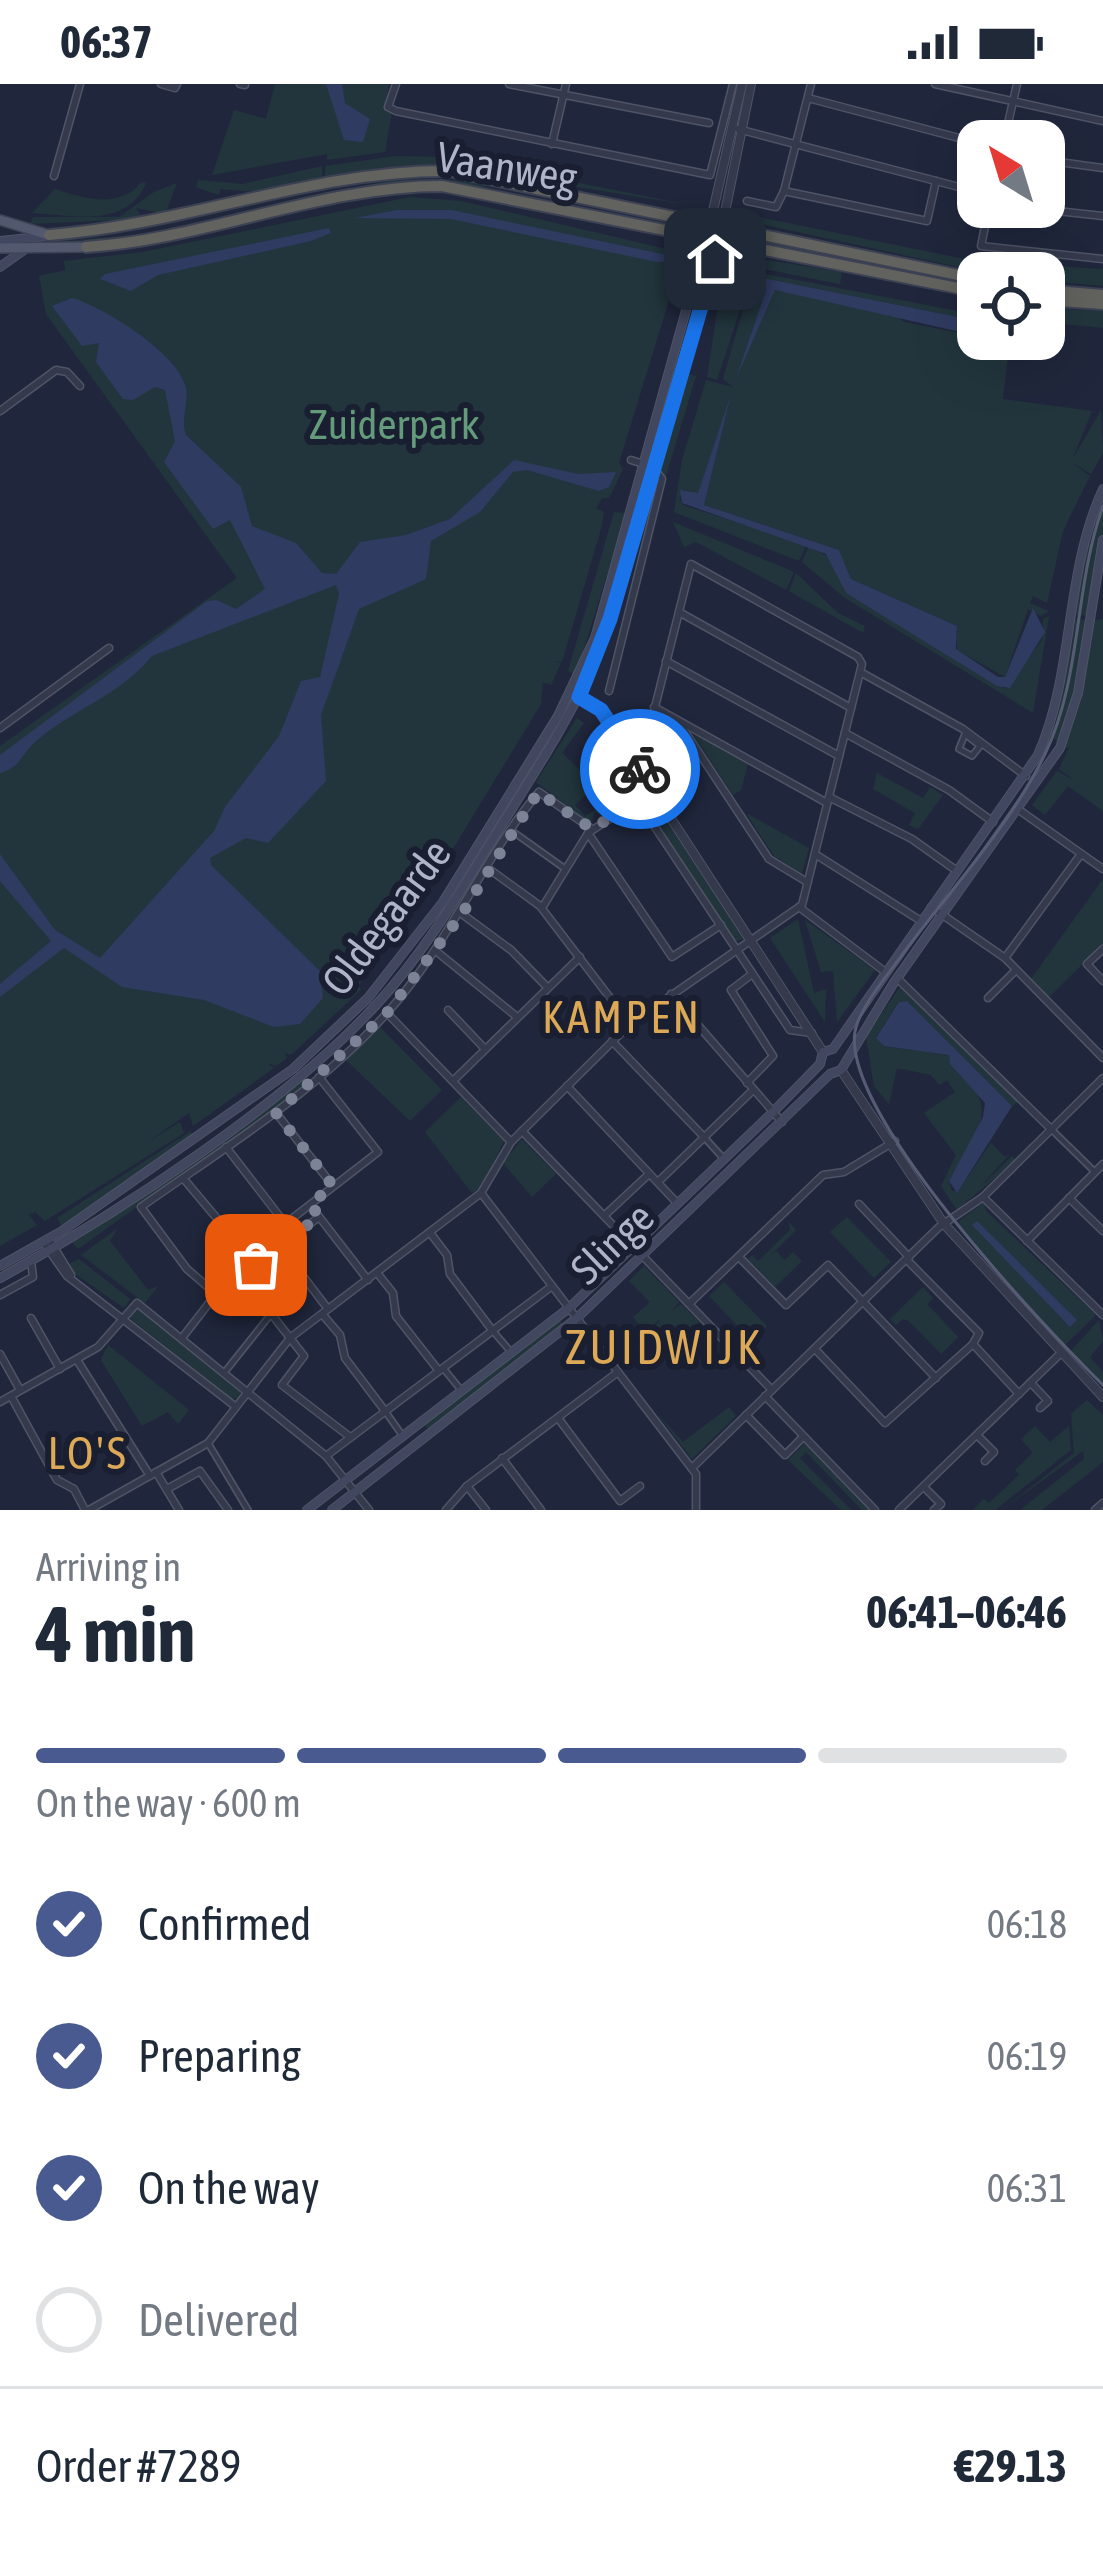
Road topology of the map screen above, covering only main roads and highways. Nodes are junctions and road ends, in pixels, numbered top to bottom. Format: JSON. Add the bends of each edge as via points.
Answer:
{"nodes":[{"id":1,"x":232,"y":198,"type":"dead end"},
{"id":2,"x":246,"y":203,"type":"junction"},
{"id":3,"x":171,"y":212,"type":"dead end"},
{"id":4,"x":0,"y":220,"type":"edge"},
{"id":5,"x":160,"y":221,"type":"junction"},
{"id":6,"x":714,"y":232,"type":"junction"},
{"id":7,"x":49,"y":235,"type":"junction"},
{"id":8,"x":0,"y":244,"type":"edge"},
{"id":9,"x":86,"y":247,"type":"joint"},
{"id":10,"x":23,"y":250,"type":"junction"},
{"id":11,"x":843,"y":266,"type":"junction"},
{"id":12,"x":0,"y":267,"type":"edge"},
{"id":13,"x":957,"y":275,"type":"edge"},
{"id":14,"x":857,"y":277,"type":"dead end"},
{"id":15,"x":957,"y":290,"type":"edge"},
{"id":16,"x":1065,"y":292,"type":"edge"},
{"id":17,"x":1103,"y":295,"type":"edge"},
{"id":18,"x":1065,"y":301,"type":"edge"},
{"id":19,"x":1103,"y":304,"type":"edge"},
{"id":20,"x":648,"y":465,"type":"junction"},
{"id":21,"x":1103,"y":490,"type":"edge"},
{"id":22,"x":1103,"y":539,"type":"edge"},
{"id":23,"x":574,"y":695,"type":"junction"},
{"id":24,"x":828,"y":1051,"type":"junction"},
{"id":25,"x":844,"y":1058,"type":"junction"},
{"id":26,"x":820,"y":1064,"type":"junction"},
{"id":27,"x":830,"y":1074,"type":"junction"},
{"id":28,"x":49,"y":1245,"type":"junction"},
{"id":29,"x":0,"y":1266,"type":"edge"},
{"id":30,"x":0,"y":1277,"type":"edge"},
{"id":31,"x":412,"y":1427,"type":"junction"},
{"id":32,"x":421,"y":1439,"type":"junction"},
{"id":33,"x":307,"y":1510,"type":"edge"},
{"id":34,"x":332,"y":1510,"type":"edge"}],
"edges":[{"from":1,"to":2,"type":"highway"},
{"from":2,"to":5,"type":"highway","name":"Vaanweg"},
{"from":2,"to":6,"type":"highway","name":"Vaanweg","via":[[364,177],[449,171]]},
{"from":3,"to":5,"type":"highway"},
{"from":4,"to":7,"type":"main road"},
{"from":5,"to":7,"type":"highway","name":"Vaanweg"},
{"from":6,"to":9,"type":"highway","name":"Vaanweg","via":[[644,226],[467,188],[404,187]]},
{"from":6,"to":11,"type":"highway","name":"Vaanweg"},
{"from":6,"to":13,"type":"highway","name":"Vaanweg","via":[[783,238]]},
{"from":6,"to":20,"type":"main road","name":"Oldegaarde"},
{"from":6,"to":20,"type":"main road","name":"Oldegaarde"},
{"from":7,"to":8,"type":"main road"},
{"from":8,"to":10,"type":"main road","name":"Vaanweg"},
{"from":9,"to":10,"type":"main road","name":"Vaanweg"},
{"from":10,"to":12,"type":"main road"},
{"from":11,"to":14,"type":"highway"},
{"from":11,"to":15,"type":"highway","name":"Vaanweg"},
{"from":16,"to":17,"type":"highway"},
{"from":18,"to":19,"type":"highway"},
{"from":20,"to":23,"type":"main road","name":"Oldegaarde"},
{"from":20,"to":23,"type":"main road","name":"Oldegaarde","via":[[596,660]]},
{"from":21,"to":24,"type":"main road","via":[[1068,607],[1053,713],[1026,776]]},
{"from":22,"to":25,"type":"main road","via":[[1074,710],[1060,748]]},
{"from":23,"to":28,"type":"main road","name":"Oldegaarde","via":[[452,908],[376,1006],[300,1077]]},
{"from":24,"to":25,"type":"main road"},
{"from":24,"to":26,"type":"main road"},
{"from":25,"to":27,"type":"main road"},
{"from":26,"to":27,"type":"main road"},
{"from":26,"to":31,"type":"main road","name":"Slinge","via":[[569,1308]]},
{"from":27,"to":32,"type":"main road","name":"Slinge","via":[[577,1318]]},
{"from":28,"to":29,"type":"main road","name":"Oldegaarde"},
{"from":28,"to":30,"type":"main road","name":"Oldegaarde"},
{"from":31,"to":32,"type":"main road"},
{"from":31,"to":33,"type":"main road","name":"Slinge"},
{"from":32,"to":34,"type":"main road","name":"Slinge"}]}
